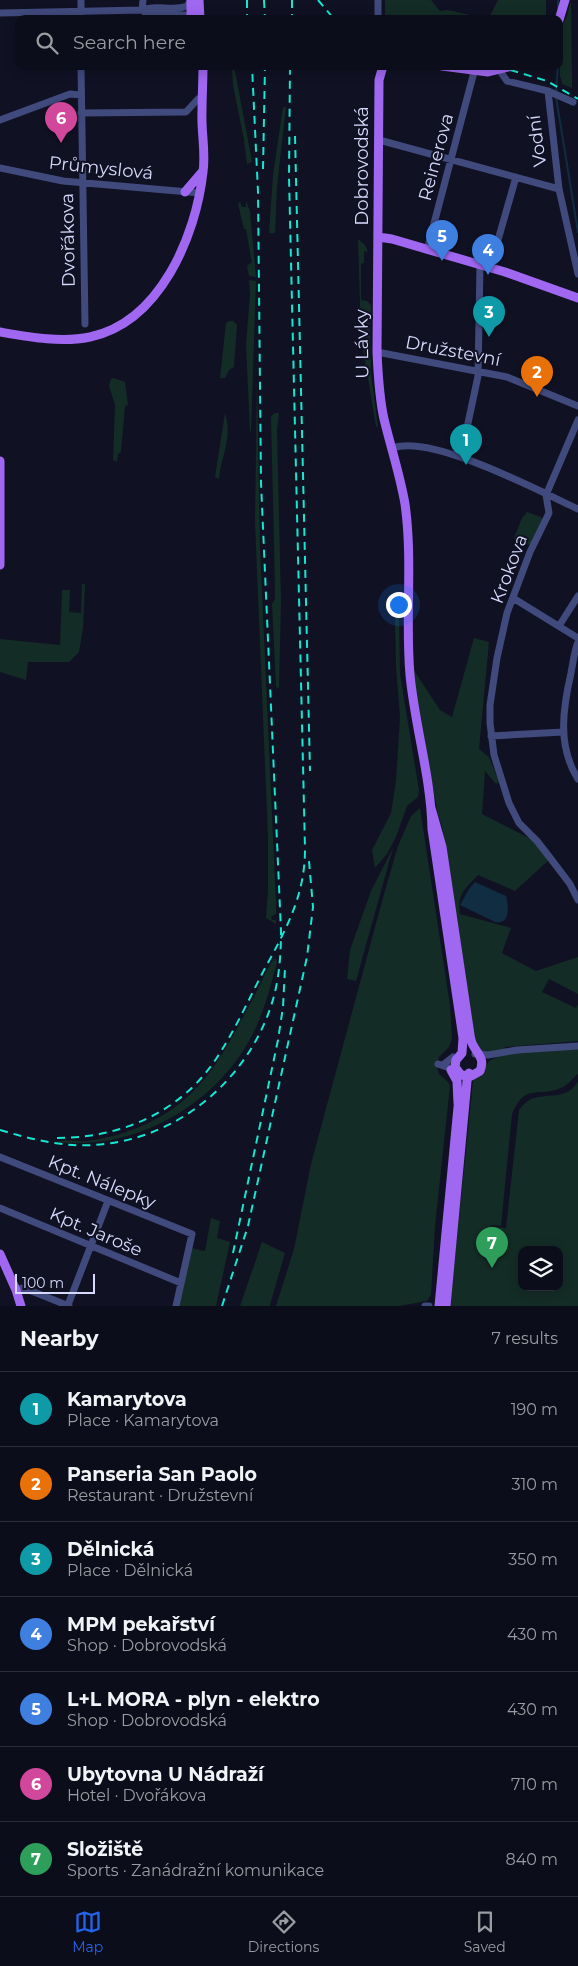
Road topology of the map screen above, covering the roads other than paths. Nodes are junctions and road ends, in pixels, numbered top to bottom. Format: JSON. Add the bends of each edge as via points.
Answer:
{"nodes":[{"id":1,"x":81,"y":0,"type":"edge"},
{"id":2,"x":142,"y":0,"type":"edge"},
{"id":3,"x":191,"y":0,"type":"edge"},
{"id":4,"x":378,"y":0,"type":"edge"},
{"id":5,"x":565,"y":0,"type":"edge"},
{"id":6,"x":142,"y":10,"type":"junction"},
{"id":7,"x":0,"y":13,"type":"edge"},
{"id":8,"x":54,"y":15,"type":"edge"},
{"id":9,"x":81,"y":15,"type":"edge"},
{"id":10,"x":91,"y":15,"type":"edge"},
{"id":11,"x":162,"y":15,"type":"edge"},
{"id":12,"x":191,"y":15,"type":"edge"},
{"id":13,"x":378,"y":15,"type":"edge"},
{"id":14,"x":561,"y":15,"type":"edge"},
{"id":15,"x":81,"y":70,"type":"edge"},
{"id":16,"x":197,"y":70,"type":"edge"},
{"id":17,"x":203,"y":70,"type":"edge"},
{"id":18,"x":382,"y":70,"type":"edge"},
{"id":19,"x":463,"y":70,"type":"edge"},
{"id":20,"x":500,"y":71,"type":"joint"},
{"id":21,"x":474,"y":72,"type":"junction"},
{"id":22,"x":550,"y":92,"type":"junction"},
{"id":23,"x":81,"y":94,"type":"junction"},
{"id":24,"x":198,"y":99,"type":"junction"},
{"id":25,"x":573,"y":102,"type":"dead end"},
{"id":26,"x":202,"y":112,"type":"junction"},
{"id":27,"x":81,"y":113,"type":"junction"},
{"id":28,"x":0,"y":120,"type":"edge"},
{"id":29,"x":379,"y":140,"type":"junction"},
{"id":30,"x":451,"y":159,"type":"junction"},
{"id":31,"x":0,"y":168,"type":"edge"},
{"id":32,"x":204,"y":171,"type":"junction"},
{"id":33,"x":516,"y":177,"type":"junction"},
{"id":34,"x":81,"y":183,"type":"junction"},
{"id":35,"x":559,"y":189,"type":"junction"},
{"id":36,"x":185,"y":192,"type":"junction"},
{"id":37,"x":200,"y":193,"type":"junction"},
{"id":38,"x":378,"y":237,"type":"junction"},
{"id":39,"x":427,"y":250,"type":"junction"},
{"id":40,"x":480,"y":266,"type":"junction"},
{"id":41,"x":490,"y":268,"type":"junction"},
{"id":42,"x":578,"y":274,"type":"edge"},
{"id":43,"x":578,"y":298,"type":"edge"},
{"id":44,"x":85,"y":324,"type":"dead end"},
{"id":45,"x":0,"y":332,"type":"edge"},
{"id":46,"x":377,"y":352,"type":"junction"},
{"id":47,"x":478,"y":371,"type":"junction"},
{"id":48,"x":578,"y":406,"type":"edge"},
{"id":49,"x":578,"y":420,"type":"edge"},
{"id":50,"x":393,"y":448,"type":"junction"},
{"id":51,"x":461,"y":456,"type":"junction"},
{"id":52,"x":0,"y":461,"type":"edge"},
{"id":53,"x":546,"y":495,"type":"junction"},
{"id":54,"x":578,"y":510,"type":"edge"},
{"id":55,"x":0,"y":565,"type":"edge"},
{"id":56,"x":578,"y":596,"type":"edge"},
{"id":57,"x":513,"y":598,"type":"junction"},
{"id":58,"x":559,"y":626,"type":"junction"},
{"id":59,"x":578,"y":638,"type":"edge"},
{"id":60,"x":578,"y":642,"type":"edge"},
{"id":61,"x":563,"y":732,"type":"junction"},
{"id":62,"x":491,"y":736,"type":"junction"},
{"id":63,"x":578,"y":779,"type":"edge"},
{"id":64,"x":578,"y":900,"type":"edge"},
{"id":65,"x":465,"y":1026,"type":"junction"},
{"id":66,"x":578,"y":1046,"type":"edge"},
{"id":67,"x":458,"y":1053,"type":"junction"},
{"id":68,"x":476,"y":1054,"type":"junction"},
{"id":69,"x":495,"y":1055,"type":"junction"},
{"id":70,"x":482,"y":1065,"type":"junction"},
{"id":71,"x":456,"y":1070,"type":"junction"},
{"id":72,"x":462,"y":1102,"type":"junction"},
{"id":73,"x":0,"y":1157,"type":"edge"},
{"id":74,"x":108,"y":1201,"type":"junction"},
{"id":75,"x":0,"y":1208,"type":"edge"},
{"id":76,"x":91,"y":1245,"type":"junction"},
{"id":77,"x":0,"y":1256,"type":"edge"},
{"id":78,"x":181,"y":1283,"type":"junction"},
{"id":79,"x":16,"y":1290,"type":"junction"},
{"id":80,"x":21,"y":1306,"type":"edge"},
{"id":81,"x":68,"y":1306,"type":"edge"},
{"id":82,"x":176,"y":1306,"type":"edge"},
{"id":83,"x":425,"y":1306,"type":"edge"},
{"id":84,"x":429,"y":1306,"type":"edge"},
{"id":85,"x":438,"y":1306,"type":"edge"},
{"id":86,"x":446,"y":1306,"type":"edge"}],
"edges":[{"from":1,"to":9,"type":"street"},
{"from":2,"to":6,"type":"street"},
{"from":3,"to":6,"type":"street","via":[[184,8]]},
{"from":3,"to":12,"type":"main road"},
{"from":4,"to":13,"type":"street"},
{"from":5,"to":14,"type":"main road"},
{"from":6,"to":10,"type":"street"},
{"from":6,"to":11,"type":"street","via":[[147,14]]},
{"from":7,"to":8,"type":"street"},
{"from":15,"to":23,"type":"street","name":"Dvořákova"},
{"from":16,"to":24,"type":"main road"},
{"from":17,"to":26,"type":"main road"},
{"from":18,"to":29,"type":"main road","name":"Dobrovodská"},
{"from":19,"to":21,"type":"main road"},
{"from":20,"to":21,"type":"main road"},
{"from":20,"to":22,"type":"street","via":[[507,81]]},
{"from":21,"to":30,"type":"street","name":"Reinerova"},
{"from":22,"to":25,"type":"street"},
{"from":22,"to":35,"type":"street","name":"Vodní"},
{"from":23,"to":27,"type":"street","name":"Dvořákova"},
{"from":23,"to":28,"type":"street","via":[[70,94]]},
{"from":24,"to":26,"type":"main road"},
{"from":24,"to":27,"type":"street","via":[[186,112]]},
{"from":26,"to":32,"type":"main road"},
{"from":27,"to":34,"type":"street","name":"Dvořákova"},
{"from":29,"to":30,"type":"street"},
{"from":29,"to":38,"type":"main road","name":"Dobrovodská"},
{"from":30,"to":33,"type":"street"},
{"from":30,"to":39,"type":"street","name":"Reinerova"},
{"from":31,"to":34,"type":"street","name":"Průmyslová"},
{"from":32,"to":36,"type":"main road"},
{"from":32,"to":37,"type":"main road"},
{"from":33,"to":35,"type":"street"},
{"from":33,"to":41,"type":"street"},
{"from":34,"to":36,"type":"street","name":"Průmyslová"},
{"from":34,"to":44,"type":"street","name":"Dvořákova"},
{"from":35,"to":42,"type":"street","name":"Vodní"},
{"from":36,"to":37,"type":"street","name":"Průmyslová"},
{"from":37,"to":45,"type":"main road","via":[[182,248],[159,290],[129,319],[110,331],[90,337],[46,339]]},
{"from":38,"to":39,"type":"main road","name":"Dobrovodská"},
{"from":38,"to":46,"type":"main road","name":"U Lávky"},
{"from":39,"to":40,"type":"main road","name":"Dobrovodská"},
{"from":40,"to":41,"type":"main road","name":"Dobrovodská"},
{"from":40,"to":47,"type":"street"},
{"from":41,"to":43,"type":"main road","name":"Dobrovodská"},
{"from":46,"to":47,"type":"street","name":"Družstevní"},
{"from":46,"to":50,"type":"main road","name":"U Lávky","via":[[381,401]]},
{"from":47,"to":48,"type":"street","name":"Družstevní","via":[[507,377]]},
{"from":47,"to":51,"type":"street"},
{"from":49,"to":53,"type":"street","name":"Krokova"},
{"from":50,"to":51,"type":"street","via":[[414,446]]},
{"from":50,"to":65,"type":"main road","name":"U Lávky","via":[[407,518],[410,675]]},
{"from":51,"to":53,"type":"street"},
{"from":52,"to":55,"type":"main road"},
{"from":53,"to":54,"type":"street"},
{"from":53,"to":57,"type":"street","name":"Krokova","via":[[549,513]]},
{"from":56,"to":58,"type":"street"},
{"from":57,"to":58,"type":"street"},
{"from":57,"to":62,"type":"street","name":"Krokova","via":[[497,658],[490,712]]},
{"from":58,"to":59,"type":"street"},
{"from":60,"to":61,"type":"street","via":[[564,705]]},
{"from":61,"to":62,"type":"street"},
{"from":61,"to":63,"type":"street","via":[[567,754]]},
{"from":62,"to":64,"type":"street","name":"Krokova","via":[[508,803],[519,823],[537,840],[570,884]]},
{"from":65,"to":67,"type":"main road"},
{"from":65,"to":68,"type":"main road","via":[[468,1046]]},
{"from":66,"to":69,"type":"street","via":[[517,1050]]},
{"from":67,"to":68,"type":"main road"},
{"from":67,"to":71,"type":"street"},
{"from":67,"to":71,"type":"main road"},
{"from":68,"to":69,"type":"street"},
{"from":68,"to":70,"type":"main road"},
{"from":68,"to":71,"type":"main road","via":[[477,1065]]},
{"from":69,"to":70,"type":"street"},
{"from":70,"to":71,"type":"main road","via":[[480,1071]]},
{"from":71,"to":72,"type":"main road","via":[[461,1082]]},
{"from":71,"to":72,"type":"main road","via":[[470,1080]]},
{"from":72,"to":85,"type":"main road"},
{"from":72,"to":86,"type":"main road"},
{"from":73,"to":74,"type":"street","name":"Kpt. Nálepky"},
{"from":74,"to":76,"type":"street"},
{"from":74,"to":78,"type":"street","name":"Kpt. Nálepky","via":[[192,1234]]},
{"from":75,"to":76,"type":"street","name":"Kpt. Jaroše"},
{"from":76,"to":78,"type":"street","name":"Kpt. Jaroše"},
{"from":76,"to":81,"type":"street"},
{"from":77,"to":79,"type":"main road"},
{"from":78,"to":82,"type":"street"},
{"from":79,"to":80,"type":"main road"},
{"from":79,"to":81,"type":"street","via":[[29,1290]]},
{"from":83,"to":84,"type":"street"}]}
